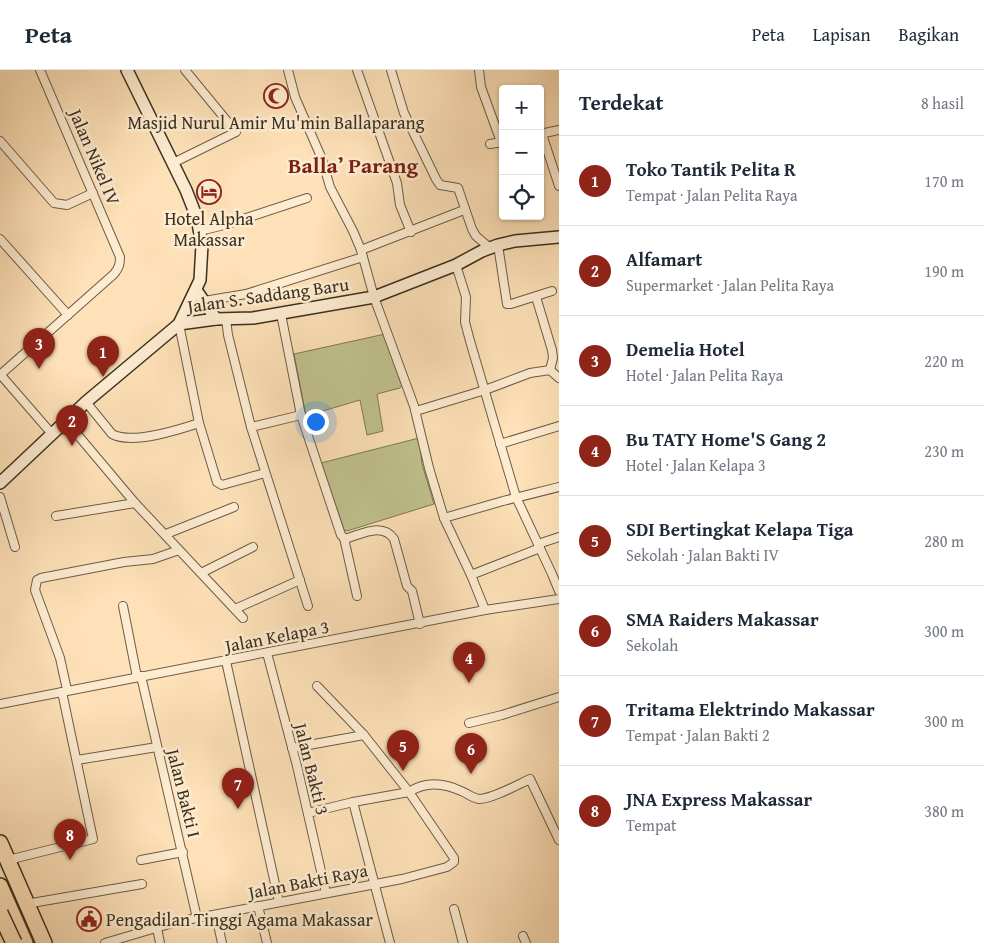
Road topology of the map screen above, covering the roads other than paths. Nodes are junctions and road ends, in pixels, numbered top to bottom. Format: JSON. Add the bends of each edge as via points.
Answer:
{"nodes":[{"id":1,"x":40,"y":70,"type":"edge"},
{"id":2,"x":127,"y":70,"type":"edge"},
{"id":3,"x":185,"y":70,"type":"edge"},
{"id":4,"x":288,"y":70,"type":"edge"},
{"id":5,"x":357,"y":70,"type":"edge"},
{"id":6,"x":391,"y":70,"type":"edge"},
{"id":7,"x":480,"y":70,"type":"edge"},
{"id":8,"x":559,"y":130,"type":"edge"},
{"id":9,"x":544,"y":133,"type":"edge"},
{"id":10,"x":499,"y":134,"type":"edge"},
{"id":11,"x":0,"y":141,"type":"edge"},
{"id":12,"x":499,"y":142,"type":"edge"},
{"id":13,"x":544,"y":143,"type":"edge"},
{"id":14,"x":490,"y":144,"type":"dead end"},
{"id":15,"x":173,"y":163,"type":"junction"},
{"id":16,"x":559,"y":186,"type":"edge"},
{"id":17,"x":93,"y":193,"type":"junction"},
{"id":18,"x":307,"y":198,"type":"dead end"},
{"id":19,"x":464,"y":210,"type":"junction"},
{"id":20,"x":200,"y":231,"type":"junction"},
{"id":21,"x":411,"y":232,"type":"junction"},
{"id":22,"x":559,"y":237,"type":"edge"},
{"id":23,"x":0,"y":239,"type":"edge"},
{"id":24,"x":494,"y":246,"type":"junction"},
{"id":25,"x":362,"y":254,"type":"junction"},
{"id":26,"x":456,"y":266,"type":"junction"},
{"id":27,"x":196,"y":290,"type":"junction"},
{"id":28,"x":552,"y":291,"type":"dead end"},
{"id":29,"x":374,"y":297,"type":"junction"},
{"id":30,"x":536,"y":297,"type":"junction"},
{"id":31,"x":204,"y":301,"type":"junction"},
{"id":32,"x":280,"y":314,"type":"junction"},
{"id":33,"x":68,"y":315,"type":"junction"},
{"id":34,"x":221,"y":319,"type":"junction"},
{"id":35,"x":179,"y":324,"type":"junction"},
{"id":36,"x":550,"y":370,"type":"junction"},
{"id":37,"x":0,"y":374,"type":"edge"},
{"id":38,"x":559,"y":378,"type":"edge"},
{"id":39,"x":485,"y":390,"type":"junction"},
{"id":40,"x":86,"y":402,"type":"junction"},
{"id":41,"x":416,"y":411,"type":"junction"},
{"id":42,"x":301,"y":415,"type":"junction"},
{"id":43,"x":66,"y":420,"type":"junction"},
{"id":44,"x":199,"y":424,"type":"junction"},
{"id":45,"x":559,"y":426,"type":"edge"},
{"id":46,"x":251,"y":427,"type":"junction"},
{"id":47,"x":52,"y":434,"type":"junction"},
{"id":48,"x":500,"y":444,"type":"junction"},
{"id":49,"x":265,"y":472,"type":"junction"},
{"id":50,"x":0,"y":483,"type":"edge"},
{"id":51,"x":559,"y":487,"type":"edge"},
{"id":52,"x":0,"y":497,"type":"edge"},
{"id":53,"x":516,"y":498,"type":"junction"},
{"id":54,"x":135,"y":503,"type":"junction"},
{"id":55,"x":234,"y":507,"type":"dead end"},
{"id":56,"x":56,"y":516,"type":"dead end"},
{"id":57,"x":444,"y":518,"type":"junction"},
{"id":58,"x":166,"y":534,"type":"junction"},
{"id":59,"x":559,"y":537,"type":"edge"},
{"id":60,"x":344,"y":538,"type":"junction"},
{"id":61,"x":539,"y":546,"type":"junction"},
{"id":62,"x":15,"y":547,"type":"dead end"},
{"id":63,"x":253,"y":547,"type":"dead end"},
{"id":64,"x":179,"y":550,"type":"junction"},
{"id":65,"x":202,"y":574,"type":"junction"},
{"id":66,"x":471,"y":575,"type":"junction"},
{"id":67,"x":300,"y":580,"type":"junction"},
{"id":68,"x":559,"y":591,"type":"edge"},
{"id":69,"x":357,"y":596,"type":"dead end"},
{"id":70,"x":559,"y":599,"type":"edge"},
{"id":71,"x":123,"y":606,"type":"dead end"},
{"id":72,"x":308,"y":606,"type":"dead end"},
{"id":73,"x":235,"y":609,"type":"junction"},
{"id":74,"x":485,"y":610,"type":"junction"},
{"id":75,"x":243,"y":618,"type":"dead end"},
{"id":76,"x":420,"y":624,"type":"junction"},
{"id":77,"x":267,"y":653,"type":"junction"},
{"id":78,"x":226,"y":661,"type":"junction"},
{"id":79,"x":139,"y":676,"type":"junction"},
{"id":80,"x":317,"y":686,"type":"dead end"},
{"id":81,"x":65,"y":691,"type":"junction"},
{"id":82,"x":559,"y":697,"type":"edge"},
{"id":83,"x":0,"y":704,"type":"edge"},
{"id":84,"x":469,"y":723,"type":"dead end"},
{"id":85,"x":364,"y":735,"type":"junction"},
{"id":86,"x":157,"y":747,"type":"junction"},
{"id":87,"x":292,"y":748,"type":"junction"},
{"id":88,"x":77,"y":760,"type":"junction"},
{"id":89,"x":410,"y":792,"type":"junction"},
{"id":90,"x":353,"y":802,"type":"junction"},
{"id":91,"x":308,"y":813,"type":"junction"},
{"id":92,"x":559,"y":840,"type":"edge"},
{"id":93,"x":0,"y":843,"type":"edge"},
{"id":94,"x":183,"y":852,"type":"junction"},
{"id":95,"x":2,"y":860,"type":"edge"},
{"id":96,"x":141,"y":860,"type":"dead end"},
{"id":97,"x":142,"y":884,"type":"dead end"},
{"id":98,"x":376,"y":884,"type":"junction"},
{"id":99,"x":0,"y":886,"type":"edge"},
{"id":100,"x":326,"y":893,"type":"junction"},
{"id":101,"x":280,"y":902,"type":"junction"},
{"id":102,"x":0,"y":904,"type":"edge"},
{"id":103,"x":26,"y":904,"type":"junction"},
{"id":104,"x":258,"y":906,"type":"junction"},
{"id":105,"x":454,"y":909,"type":"dead end"},
{"id":106,"x":0,"y":913,"type":"edge"},
{"id":107,"x":216,"y":915,"type":"junction"},
{"id":108,"x":197,"y":918,"type":"junction"},
{"id":109,"x":157,"y":928,"type":"junction"},
{"id":110,"x":14,"y":943,"type":"edge"},
{"id":111,"x":18,"y":943,"type":"edge"},
{"id":112,"x":25,"y":943,"type":"edge"},
{"id":113,"x":34,"y":943,"type":"edge"},
{"id":114,"x":44,"y":943,"type":"edge"},
{"id":115,"x":105,"y":943,"type":"edge"},
{"id":116,"x":160,"y":943,"type":"edge"},
{"id":117,"x":222,"y":943,"type":"edge"},
{"id":118,"x":267,"y":943,"type":"edge"},
{"id":119,"x":390,"y":943,"type":"edge"},
{"id":120,"x":463,"y":943,"type":"edge"}],
"edges":[{"from":1,"to":17,"type":"street","name":"Jalan Nikel IV"},
{"from":2,"to":15,"type":"main road"},
{"from":3,"to":15,"type":"street","via":[[236,132]]},
{"from":4,"to":25,"type":"street","via":[[295,97],[322,159],[330,187]]},
{"from":5,"to":21,"type":"street"},
{"from":6,"to":19,"type":"street","via":[[404,112],[431,170],[440,185],[458,188]]},
{"from":7,"to":10,"type":"street","via":[[481,87]]},
{"from":8,"to":9,"type":"street"},
{"from":11,"to":17,"type":"street","via":[[54,203],[67,205]]},
{"from":12,"to":14,"type":"street"},
{"from":13,"to":16,"type":"street"},
{"from":15,"to":20,"type":"main road"},
{"from":17,"to":33,"type":"street","name":"Jalan Nikel IV","via":[[120,257],[118,269]]},
{"from":18,"to":20,"type":"street"},
{"from":19,"to":21,"type":"street"},
{"from":19,"to":24,"type":"street","via":[[476,236]]},
{"from":20,"to":27,"type":"main road","via":[[202,261]]},
{"from":21,"to":25,"type":"street"},
{"from":22,"to":24,"type":"main road","name":"Jalan S. Saddang Baru"},
{"from":23,"to":33,"type":"street"},
{"from":24,"to":26,"type":"main road","name":"Jalan S. Saddang Baru"},
{"from":24,"to":30,"type":"street","via":[[506,303]]},
{"from":25,"to":29,"type":"street"},
{"from":25,"to":31,"type":"street","via":[[246,294]]},
{"from":26,"to":29,"type":"main road","name":"Jalan S. Saddang Baru"},
{"from":26,"to":39,"type":"street","via":[[466,297],[468,334]]},
{"from":27,"to":31,"type":"main road"},
{"from":27,"to":35,"type":"main road"},
{"from":28,"to":30,"type":"street"},
{"from":29,"to":32,"type":"main road","name":"Jalan S. Saddang Baru"},
{"from":29,"to":41,"type":"street"},
{"from":30,"to":36,"type":"street","via":[[553,354]]},
{"from":31,"to":34,"type":"main road"},
{"from":32,"to":34,"type":"main road","name":"Jalan S. Saddang Baru"},
{"from":32,"to":42,"type":"street"},
{"from":33,"to":37,"type":"street"},
{"from":34,"to":35,"type":"main road","name":"Jalan S. Saddang Baru"},
{"from":34,"to":46,"type":"street"},
{"from":35,"to":40,"type":"main road"},
{"from":35,"to":44,"type":"street"},
{"from":36,"to":38,"type":"street"},
{"from":36,"to":39,"type":"street","via":[[530,373]]},
{"from":37,"to":47,"type":"street"},
{"from":39,"to":41,"type":"street"},
{"from":39,"to":48,"type":"street"},
{"from":40,"to":43,"type":"main road"},
{"from":40,"to":44,"type":"street","via":[[118,438],[156,435]]},
{"from":41,"to":57,"type":"street"},
{"from":42,"to":46,"type":"street"},
{"from":42,"to":60,"type":"street","via":[[338,529]]},
{"from":43,"to":47,"type":"main road"},
{"from":43,"to":54,"type":"street"},
{"from":44,"to":49,"type":"street","via":[[216,479],[221,484]]},
{"from":45,"to":48,"type":"street"},
{"from":46,"to":49,"type":"street"},
{"from":47,"to":50,"type":"main road"},
{"from":48,"to":53,"type":"street"},
{"from":49,"to":67,"type":"street"},
{"from":51,"to":53,"type":"street"},
{"from":52,"to":62,"type":"street"},
{"from":53,"to":57,"type":"street"},
{"from":53,"to":61,"type":"street"},
{"from":54,"to":56,"type":"street"},
{"from":54,"to":58,"type":"street"},
{"from":55,"to":58,"type":"street"},
{"from":57,"to":66,"type":"street"},
{"from":58,"to":64,"type":"street"},
{"from":59,"to":61,"type":"street"},
{"from":60,"to":69,"type":"street"},
{"from":60,"to":76,"type":"street","via":[[382,529],[391,534],[407,586],[412,591]]},
{"from":61,"to":66,"type":"street"},
{"from":61,"to":68,"type":"street"},
{"from":63,"to":65,"type":"street"},
{"from":64,"to":65,"type":"street"},
{"from":64,"to":81,"type":"street","via":[[153,559],[37,580],[35,590],[60,658]]},
{"from":65,"to":73,"type":"street"},
{"from":66,"to":74,"type":"street"},
{"from":67,"to":72,"type":"street"},
{"from":67,"to":73,"type":"street"},
{"from":70,"to":74,"type":"street","name":"Jalan Kelapa 3"},
{"from":71,"to":79,"type":"street","name":"Jalan Bakti I"},
{"from":73,"to":75,"type":"street"},
{"from":74,"to":76,"type":"street","name":"Jalan Kelapa 3"},
{"from":76,"to":77,"type":"street","name":"Jalan Kelapa 3"},
{"from":77,"to":78,"type":"street","name":"Jalan Kelapa 3"},
{"from":77,"to":87,"type":"street","name":"Jalan Bakti 3"},
{"from":78,"to":79,"type":"street","name":"Jalan Kelapa 3"},
{"from":78,"to":101,"type":"street"},
{"from":79,"to":81,"type":"street","name":"Jalan Kelapa 3"},
{"from":79,"to":86,"type":"street","name":"Jalan Bakti I"},
{"from":80,"to":85,"type":"street"},
{"from":81,"to":83,"type":"street","name":"Jalan Kelapa 3"},
{"from":81,"to":88,"type":"street"},
{"from":82,"to":84,"type":"street"},
{"from":85,"to":87,"type":"street"},
{"from":85,"to":89,"type":"street"},
{"from":86,"to":88,"type":"street"},
{"from":86,"to":94,"type":"street","name":"Jalan Bakti I"},
{"from":87,"to":91,"type":"street","name":"Jalan Bakti 3"},
{"from":88,"to":95,"type":"street","via":[[93,839]]},
{"from":89,"to":90,"type":"street"},
{"from":89,"to":92,"type":"street","via":[[432,783],[481,799],[530,779]]},
{"from":89,"to":98,"type":"street","name":"Jalan Bakti Raya","via":[[454,858],[453,863]]},
{"from":90,"to":91,"type":"street"},
{"from":90,"to":98,"type":"street"},
{"from":91,"to":100,"type":"street","name":"Jalan Bakti 3"},
{"from":93,"to":95,"type":"highway"},
{"from":94,"to":96,"type":"street"},
{"from":94,"to":108,"type":"street","name":"Jalan Bakti I"},
{"from":95,"to":103,"type":"highway"},
{"from":95,"to":113,"type":"highway"},
{"from":97,"to":103,"type":"street"},
{"from":98,"to":100,"type":"street","name":"Jalan Bakti Raya"},
{"from":98,"to":119,"type":"street"},
{"from":99,"to":112,"type":"highway"},
{"from":100,"to":101,"type":"street","name":"Jalan Bakti Raya"},
{"from":101,"to":104,"type":"street","name":"Jalan Bakti Raya"},
{"from":102,"to":111,"type":"highway"},
{"from":103,"to":114,"type":"highway"},
{"from":104,"to":107,"type":"street","name":"Jalan Bakti Raya"},
{"from":104,"to":118,"type":"street"},
{"from":105,"to":120,"type":"street"},
{"from":106,"to":110,"type":"highway","bridge":true},
{"from":107,"to":108,"type":"street","name":"Jalan Bakti Raya"},
{"from":107,"to":117,"type":"street"},
{"from":108,"to":109,"type":"street","name":"Jalan Bakti Raya"},
{"from":109,"to":115,"type":"street","name":"Jalan Bakti Raya"},
{"from":109,"to":116,"type":"street"}]}
